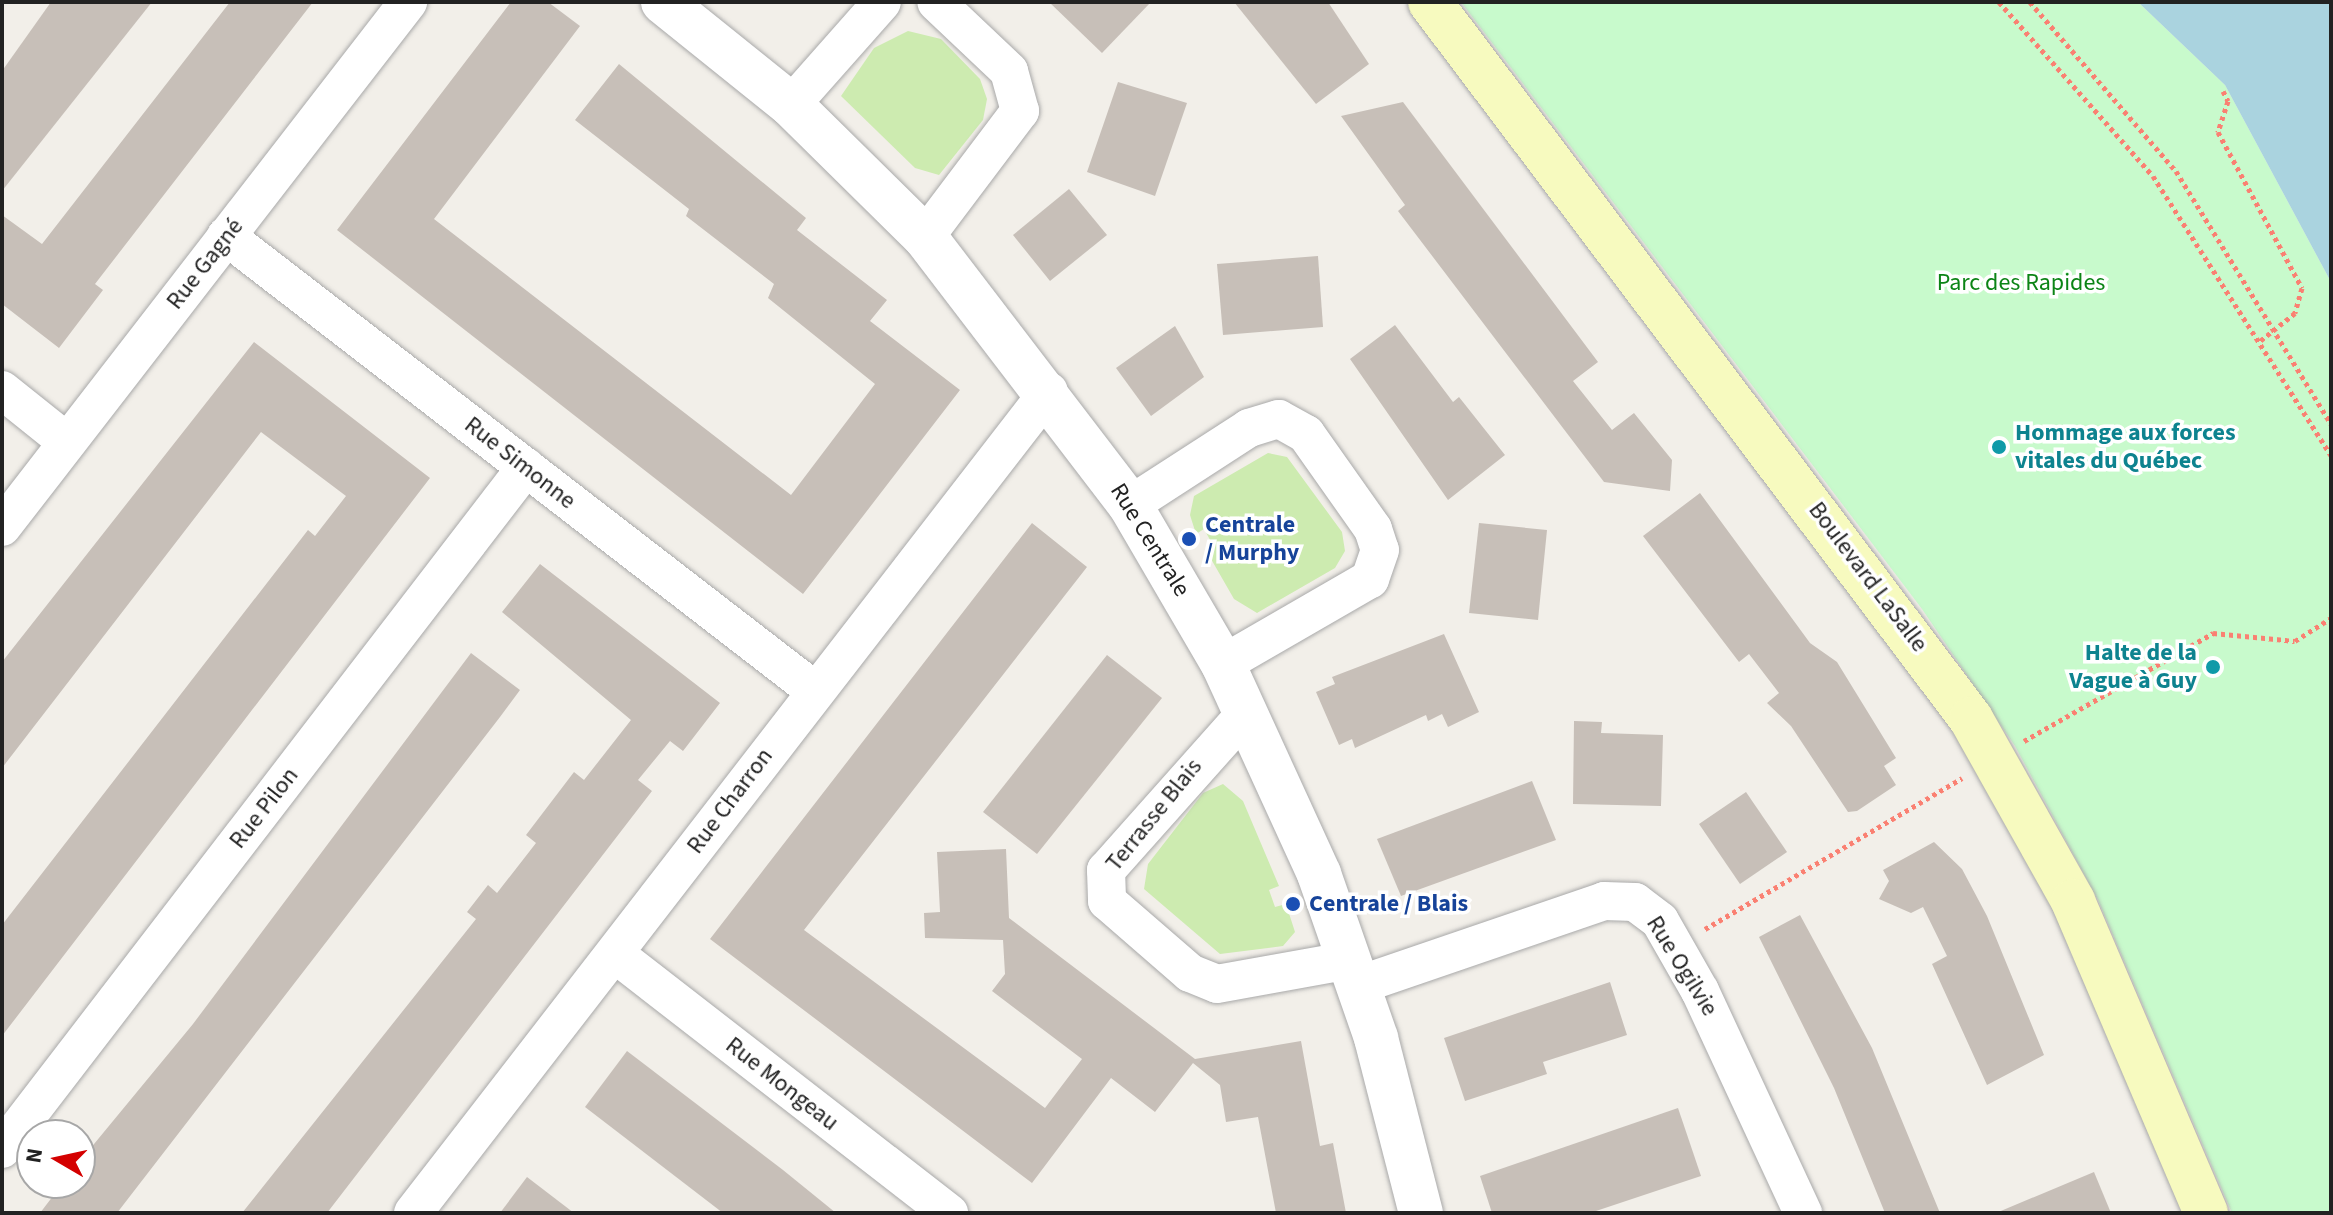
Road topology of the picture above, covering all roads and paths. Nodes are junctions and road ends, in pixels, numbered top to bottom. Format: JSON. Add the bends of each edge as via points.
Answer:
{"nodes":[{"id":1,"x":408,"y":2,"type":"edge"},
{"id":2,"x":663,"y":2,"type":"edge"},
{"id":3,"x":882,"y":2,"type":"edge"},
{"id":4,"x":936,"y":2,"type":"edge"},
{"id":5,"x":1430,"y":2,"type":"edge"},
{"id":6,"x":1999,"y":2,"type":"edge"},
{"id":7,"x":2030,"y":2,"type":"edge"},
{"id":8,"x":2223,"y":91,"type":"dead end"},
{"id":9,"x":791,"y":105,"type":"junction"},
{"id":10,"x":226,"y":236,"type":"junction"},
{"id":11,"x":925,"y":237,"type":"junction"},
{"id":12,"x":2275,"y":332,"type":"junction"},
{"id":13,"x":2260,"y":341,"type":"junction"},
{"id":14,"x":2,"y":390,"type":"edge"},
{"id":15,"x":1049,"y":391,"type":"junction"},
{"id":16,"x":2331,"y":424,"type":"edge"},
{"id":17,"x":67,"y":442,"type":"junction"},
{"id":18,"x":2331,"y":455,"type":"edge"},
{"id":19,"x":526,"y":467,"type":"junction"},
{"id":20,"x":1130,"y":505,"type":"junction"},
{"id":21,"x":2,"y":527,"type":"edge"},
{"id":22,"x":2331,"y":618,"type":"edge"},
{"id":23,"x":1223,"y":664,"type":"junction"},
{"id":24,"x":814,"y":690,"type":"junction"},
{"id":25,"x":1247,"y":712,"type":"junction"},
{"id":26,"x":2015,"y":746,"type":"dead end"},
{"id":27,"x":1973,"y":771,"type":"dead end"},
{"id":28,"x":1701,"y":932,"type":"dead end"},
{"id":29,"x":615,"y":954,"type":"junction"},
{"id":30,"x":1355,"y":973,"type":"junction"},
{"id":31,"x":2,"y":1149,"type":"edge"},
{"id":32,"x":413,"y":1213,"type":"edge"},
{"id":33,"x":949,"y":1213,"type":"edge"},
{"id":34,"x":1421,"y":1213,"type":"edge"},
{"id":35,"x":1803,"y":1213,"type":"edge"},
{"id":36,"x":2206,"y":1213,"type":"edge"}],
"edges":[{"from":1,"to":10,"type":"street","name":"Rue Gagné"},
{"from":2,"to":9,"type":"street","name":"Rue Centrale"},
{"from":3,"to":9,"type":"street"},
{"from":4,"to":11,"type":"street","via":[[1009,71],[1020,111]]},
{"from":5,"to":36,"type":"main road","name":"Boulevard LaSalle","via":[[1880,591],[1996,758],[2091,940]]},
{"from":6,"to":13,"type":"path","via":[[2153,176]]},
{"from":7,"to":12,"type":"path","via":[[2176,171]]},
{"from":8,"to":12,"type":"path","via":[[2228,101],[2218,132],[2302,288],[2295,313]]},
{"from":9,"to":11,"type":"street","name":"Rue Centrale"},
{"from":10,"to":17,"type":"street","name":"Rue Gagné"},
{"from":10,"to":19,"type":"street","name":"Rue Simonne"},
{"from":11,"to":15,"type":"street","name":"Rue Centrale"},
{"from":12,"to":13,"type":"path"},
{"from":12,"to":16,"type":"path"},
{"from":13,"to":18,"type":"path"},
{"from":14,"to":17,"type":"street"},
{"from":15,"to":20,"type":"street","name":"Rue Centrale"},
{"from":15,"to":24,"type":"street","name":"Rue Charron"},
{"from":17,"to":21,"type":"street","name":"Rue Gagné"},
{"from":19,"to":24,"type":"street","name":"Rue Simonne"},
{"from":19,"to":31,"type":"street","name":"Rue Pilon"},
{"from":20,"to":23,"type":"street","name":"Rue Centrale"},
{"from":20,"to":23,"type":"street","via":[[1249,428],[1279,419],[1306,434],[1373,529],[1380,550],[1370,579]]},
{"from":22,"to":26,"type":"path","via":[[2295,641],[2213,633]]},
{"from":23,"to":25,"type":"street","name":"Rue Centrale"},
{"from":24,"to":29,"type":"street","name":"Rue Charron"},
{"from":25,"to":30,"type":"street","name":"Rue Centrale"},
{"from":25,"to":30,"type":"street","name":"Terrasse Blais","via":[[1106,870],[1107,901],[1190,973],[1217,984]]},
{"from":27,"to":28,"type":"path"},
{"from":29,"to":32,"type":"street","name":"Rue Charron"},
{"from":29,"to":33,"type":"street","name":"Rue Mongeau"},
{"from":30,"to":34,"type":"street","name":"Rue Centrale"},
{"from":30,"to":35,"type":"street","name":"Rue Ogilvie","via":[[1604,901],[1635,902],[1660,921],[1700,991]]}]}
